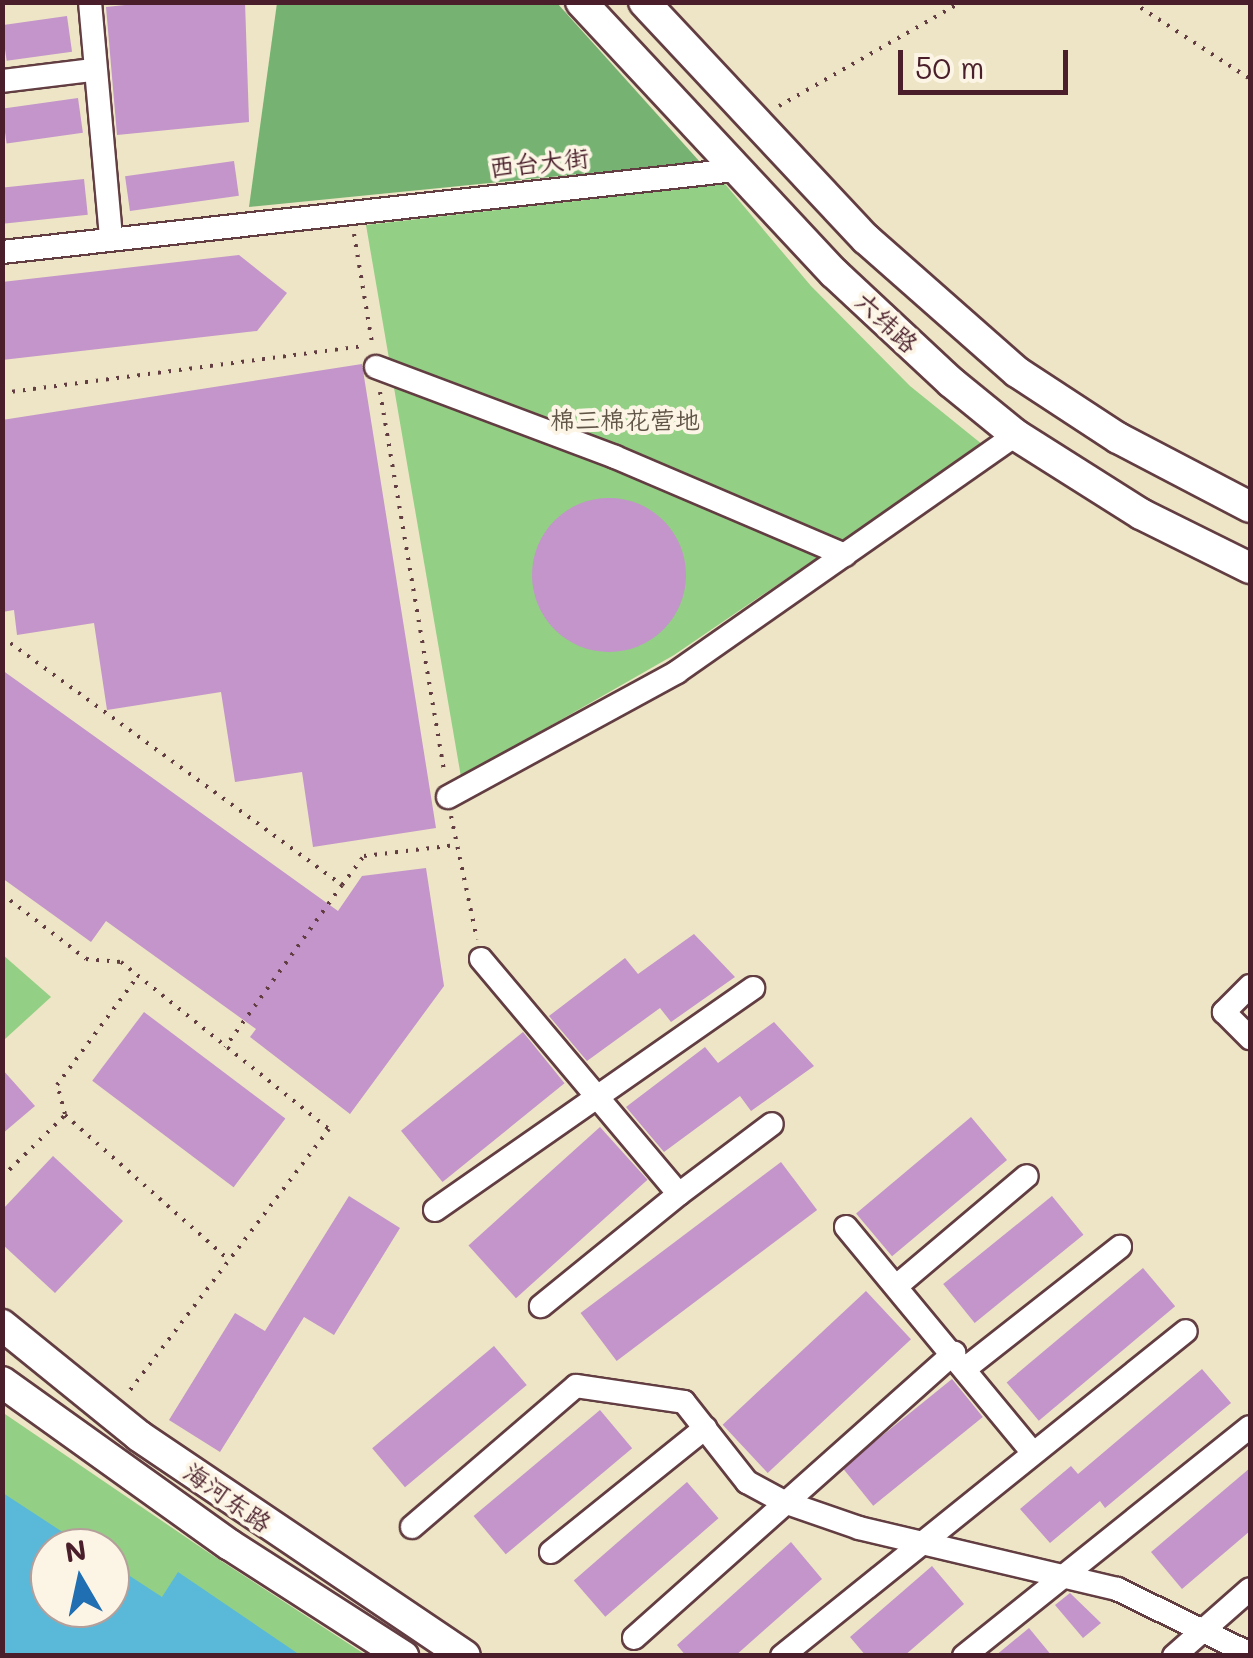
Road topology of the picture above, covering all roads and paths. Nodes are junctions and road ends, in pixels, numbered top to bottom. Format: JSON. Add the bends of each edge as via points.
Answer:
{"nodes":[{"id":1,"x":90,"y":2,"type":"edge"},
{"id":2,"x":581,"y":2,"type":"edge"},
{"id":3,"x":644,"y":2,"type":"edge"},
{"id":4,"x":961,"y":2,"type":"edge"},
{"id":5,"x":1132,"y":2,"type":"edge"},
{"id":6,"x":92,"y":70,"type":"junction"},
{"id":7,"x":1250,"y":80,"type":"edge"},
{"id":8,"x":2,"y":81,"type":"edge"},
{"id":9,"x":753,"y":121,"type":"junction"},
{"id":10,"x":735,"y":170,"type":"junction"},
{"id":11,"x":350,"y":210,"type":"junction"},
{"id":12,"x":111,"y":238,"type":"junction"},
{"id":13,"x":2,"y":252,"type":"edge"},
{"id":14,"x":374,"y":356,"type":"junction"},
{"id":15,"x":2,"y":394,"type":"edge"},
{"id":16,"x":1016,"y":435,"type":"junction"},
{"id":17,"x":1250,"y":506,"type":"edge"},
{"id":18,"x":845,"y":554,"type":"junction"},
{"id":19,"x":1250,"y":568,"type":"edge"},
{"id":20,"x":2,"y":637,"type":"edge"},
{"id":21,"x":448,"y":797,"type":"junction"},
{"id":22,"x":456,"y":844,"type":"junction"},
{"id":23,"x":342,"y":884,"type":"junction"},
{"id":24,"x":2,"y":894,"type":"edge"},
{"id":25,"x":482,"y":960,"type":"joint"},
{"id":26,"x":138,"y":976,"type":"junction"},
{"id":27,"x":1250,"y":986,"type":"edge"},
{"id":28,"x":753,"y":988,"type":"dead end"},
{"id":29,"x":1250,"y":1038,"type":"edge"},
{"id":30,"x":225,"y":1048,"type":"junction"},
{"id":31,"x":597,"y":1091,"type":"junction"},
{"id":32,"x":65,"y":1115,"type":"junction"},
{"id":33,"x":772,"y":1124,"type":"dead end"},
{"id":34,"x":1028,"y":1176,"type":"dead end"},
{"id":35,"x":2,"y":1177,"type":"edge"},
{"id":36,"x":679,"y":1194,"type":"junction"},
{"id":37,"x":435,"y":1210,"type":"dead end"},
{"id":38,"x":846,"y":1227,"type":"dead end"},
{"id":39,"x":1120,"y":1248,"type":"dead end"},
{"id":40,"x":230,"y":1260,"type":"junction"},
{"id":41,"x":899,"y":1284,"type":"junction"},
{"id":42,"x":541,"y":1306,"type":"dead end"},
{"id":43,"x":2,"y":1325,"type":"edge"},
{"id":44,"x":1186,"y":1331,"type":"dead end"},
{"id":45,"x":960,"y":1361,"type":"junction"},
{"id":46,"x":2,"y":1382,"type":"edge"},
{"id":47,"x":112,"y":1414,"type":"junction"},
{"id":48,"x":1250,"y":1427,"type":"edge"},
{"id":49,"x":704,"y":1428,"type":"junction"},
{"id":50,"x":1033,"y":1453,"type":"junction"},
{"id":51,"x":784,"y":1502,"type":"junction"},
{"id":52,"x":412,"y":1528,"type":"dead end"},
{"id":53,"x":921,"y":1541,"type":"junction"},
{"id":54,"x":550,"y":1552,"type":"dead end"},
{"id":55,"x":1063,"y":1576,"type":"junction"},
{"id":56,"x":1250,"y":1589,"type":"edge"},
{"id":57,"x":1204,"y":1631,"type":"junction"},
{"id":58,"x":634,"y":1638,"type":"dead end"},
{"id":59,"x":1250,"y":1654,"type":"edge"},
{"id":60,"x":404,"y":1656,"type":"edge"},
{"id":61,"x":464,"y":1656,"type":"edge"},
{"id":62,"x":782,"y":1656,"type":"edge"},
{"id":63,"x":964,"y":1656,"type":"edge"},
{"id":64,"x":1174,"y":1656,"type":"edge"}],
"edges":[{"from":1,"to":6,"type":"street"},
{"from":2,"to":10,"type":"main road","name":"六纬路"},
{"from":3,"to":9,"type":"main road","name":"六纬路"},
{"from":4,"to":9,"type":"path"},
{"from":5,"to":7,"type":"path"},
{"from":6,"to":8,"type":"street"},
{"from":6,"to":12,"type":"street"},
{"from":9,"to":17,"type":"main road","name":"六纬路","via":[[866,239],[1017,372],[1118,438]]},
{"from":10,"to":11,"type":"street","name":"西台大街"},
{"from":10,"to":16,"type":"main road","name":"六纬路","via":[[834,273]]},
{"from":11,"to":12,"type":"street","name":"西台大街"},
{"from":11,"to":14,"type":"path"},
{"from":12,"to":13,"type":"street","name":"西台大街"},
{"from":14,"to":15,"type":"path"},
{"from":14,"to":18,"type":"street"},
{"from":14,"to":21,"type":"path"},
{"from":16,"to":18,"type":"street"},
{"from":16,"to":19,"type":"main road","name":"六纬路","via":[[1141,514]]},
{"from":18,"to":21,"type":"street","via":[[677,672]]},
{"from":20,"to":23,"type":"path"},
{"from":21,"to":22,"type":"path"},
{"from":22,"to":23,"type":"path","via":[[364,856]]},
{"from":22,"to":25,"type":"path"},
{"from":23,"to":30,"type":"path"},
{"from":24,"to":26,"type":"path","via":[[86,960],[121,962]]},
{"from":25,"to":31,"type":"street"},
{"from":26,"to":30,"type":"path"},
{"from":26,"to":32,"type":"path","via":[[57,1086]]},
{"from":27,"to":29,"type":"street","via":[[1224,1012]]},
{"from":28,"to":31,"type":"street"},
{"from":30,"to":40,"type":"path","via":[[330,1130]]},
{"from":31,"to":36,"type":"street"},
{"from":31,"to":37,"type":"street"},
{"from":32,"to":35,"type":"path"},
{"from":32,"to":40,"type":"path"},
{"from":33,"to":36,"type":"street"},
{"from":34,"to":41,"type":"street"},
{"from":36,"to":42,"type":"street"},
{"from":38,"to":41,"type":"street"},
{"from":39,"to":45,"type":"street"},
{"from":40,"to":47,"type":"path"},
{"from":41,"to":45,"type":"street"},
{"from":43,"to":47,"type":"main road","name":"海河东路"},
{"from":44,"to":50,"type":"street"},
{"from":45,"to":50,"type":"street"},
{"from":45,"to":51,"type":"street"},
{"from":46,"to":60,"type":"main road","name":"海河东路","via":[[230,1545]]},
{"from":47,"to":61,"type":"main road","name":"海河东路"},
{"from":48,"to":55,"type":"street"},
{"from":49,"to":51,"type":"street","via":[[746,1482]]},
{"from":49,"to":52,"type":"street","via":[[684,1402],[576,1386]]},
{"from":49,"to":54,"type":"street"},
{"from":50,"to":53,"type":"street"},
{"from":51,"to":53,"type":"street"},
{"from":51,"to":58,"type":"street"},
{"from":53,"to":55,"type":"street"},
{"from":53,"to":62,"type":"street"},
{"from":55,"to":57,"type":"street","via":[[1117,1589]]},
{"from":55,"to":63,"type":"street"},
{"from":56,"to":57,"type":"street"},
{"from":57,"to":59,"type":"street"},
{"from":57,"to":64,"type":"street"}]}
